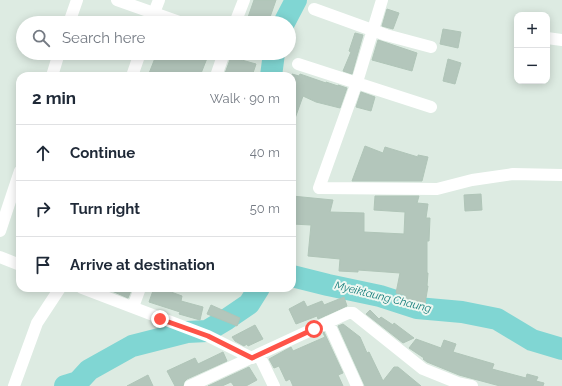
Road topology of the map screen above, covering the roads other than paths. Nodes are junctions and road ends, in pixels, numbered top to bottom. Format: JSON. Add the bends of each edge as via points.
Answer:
{"nodes":[{"id":1,"x":77,"y":0,"type":"edge"},
{"id":2,"x":118,"y":0,"type":"edge"},
{"id":3,"x":158,"y":0,"type":"edge"},
{"id":4,"x":244,"y":0,"type":"edge"},
{"id":5,"x":382,"y":0,"type":"edge"},
{"id":6,"x":314,"y":9,"type":"dead end"},
{"id":7,"x":71,"y":16,"type":"edge"},
{"id":8,"x":148,"y":16,"type":"edge"},
{"id":9,"x":153,"y":16,"type":"edge"},
{"id":10,"x":238,"y":16,"type":"edge"},
{"id":11,"x":373,"y":31,"type":"junction"},
{"id":12,"x":550,"y":38,"type":"edge"},
{"id":13,"x":562,"y":40,"type":"edge"},
{"id":14,"x":431,"y":47,"type":"dead end"},
{"id":15,"x":57,"y":60,"type":"edge"},
{"id":16,"x":138,"y":60,"type":"edge"},
{"id":17,"x":222,"y":60,"type":"edge"},
{"id":18,"x":298,"y":64,"type":"dead end"},
{"id":19,"x":53,"y":72,"type":"edge"},
{"id":20,"x":133,"y":72,"type":"edge"},
{"id":21,"x":217,"y":72,"type":"edge"},
{"id":22,"x":357,"y":82,"type":"junction"},
{"id":23,"x":431,"y":107,"type":"dead end"},
{"id":24,"x":562,"y":175,"type":"edge"},
{"id":25,"x":16,"y":183,"type":"edge"},
{"id":26,"x":0,"y":231,"type":"edge"},
{"id":27,"x":0,"y":258,"type":"edge"},
{"id":28,"x":16,"y":264,"type":"edge"},
{"id":29,"x":57,"y":292,"type":"edge"},
{"id":30,"x":93,"y":292,"type":"edge"},
{"id":31,"x":139,"y":292,"type":"edge"},
{"id":32,"x":133,"y":307,"type":"junction"},
{"id":33,"x":328,"y":322,"type":"junction"},
{"id":34,"x":256,"y":356,"type":"junction"},
{"id":35,"x":193,"y":385,"type":"edge"},
{"id":36,"x":458,"y":385,"type":"edge"},
{"id":37,"x":14,"y":386,"type":"edge"},
{"id":38,"x":274,"y":386,"type":"edge"},
{"id":39,"x":357,"y":386,"type":"edge"},
{"id":40,"x":472,"y":386,"type":"edge"}],
"edges":[{"from":1,"to":7,"type":"street"},
{"from":2,"to":8,"type":"street"},
{"from":3,"to":9,"type":"street"},
{"from":4,"to":10,"type":"street"},
{"from":5,"to":11,"type":"street"},
{"from":6,"to":11,"type":"street"},
{"from":11,"to":14,"type":"street"},
{"from":11,"to":22,"type":"street"},
{"from":12,"to":13,"type":"street"},
{"from":15,"to":19,"type":"street"},
{"from":16,"to":20,"type":"street"},
{"from":17,"to":21,"type":"street"},
{"from":18,"to":22,"type":"street"},
{"from":22,"to":23,"type":"street"},
{"from":22,"to":24,"type":"street","via":[[319,188],[437,189],[472,180],[514,174]]},
{"from":25,"to":26,"type":"street"},
{"from":27,"to":28,"type":"street"},
{"from":29,"to":37,"type":"street","via":[[37,323]]},
{"from":30,"to":32,"type":"street"},
{"from":31,"to":32,"type":"street"},
{"from":32,"to":34,"type":"street"},
{"from":33,"to":34,"type":"street"},
{"from":33,"to":36,"type":"street","via":[[353,313],[423,369]]},
{"from":33,"to":39,"type":"street"},
{"from":34,"to":35,"type":"street"},
{"from":34,"to":38,"type":"street"},
{"from":36,"to":40,"type":"street"}]}
